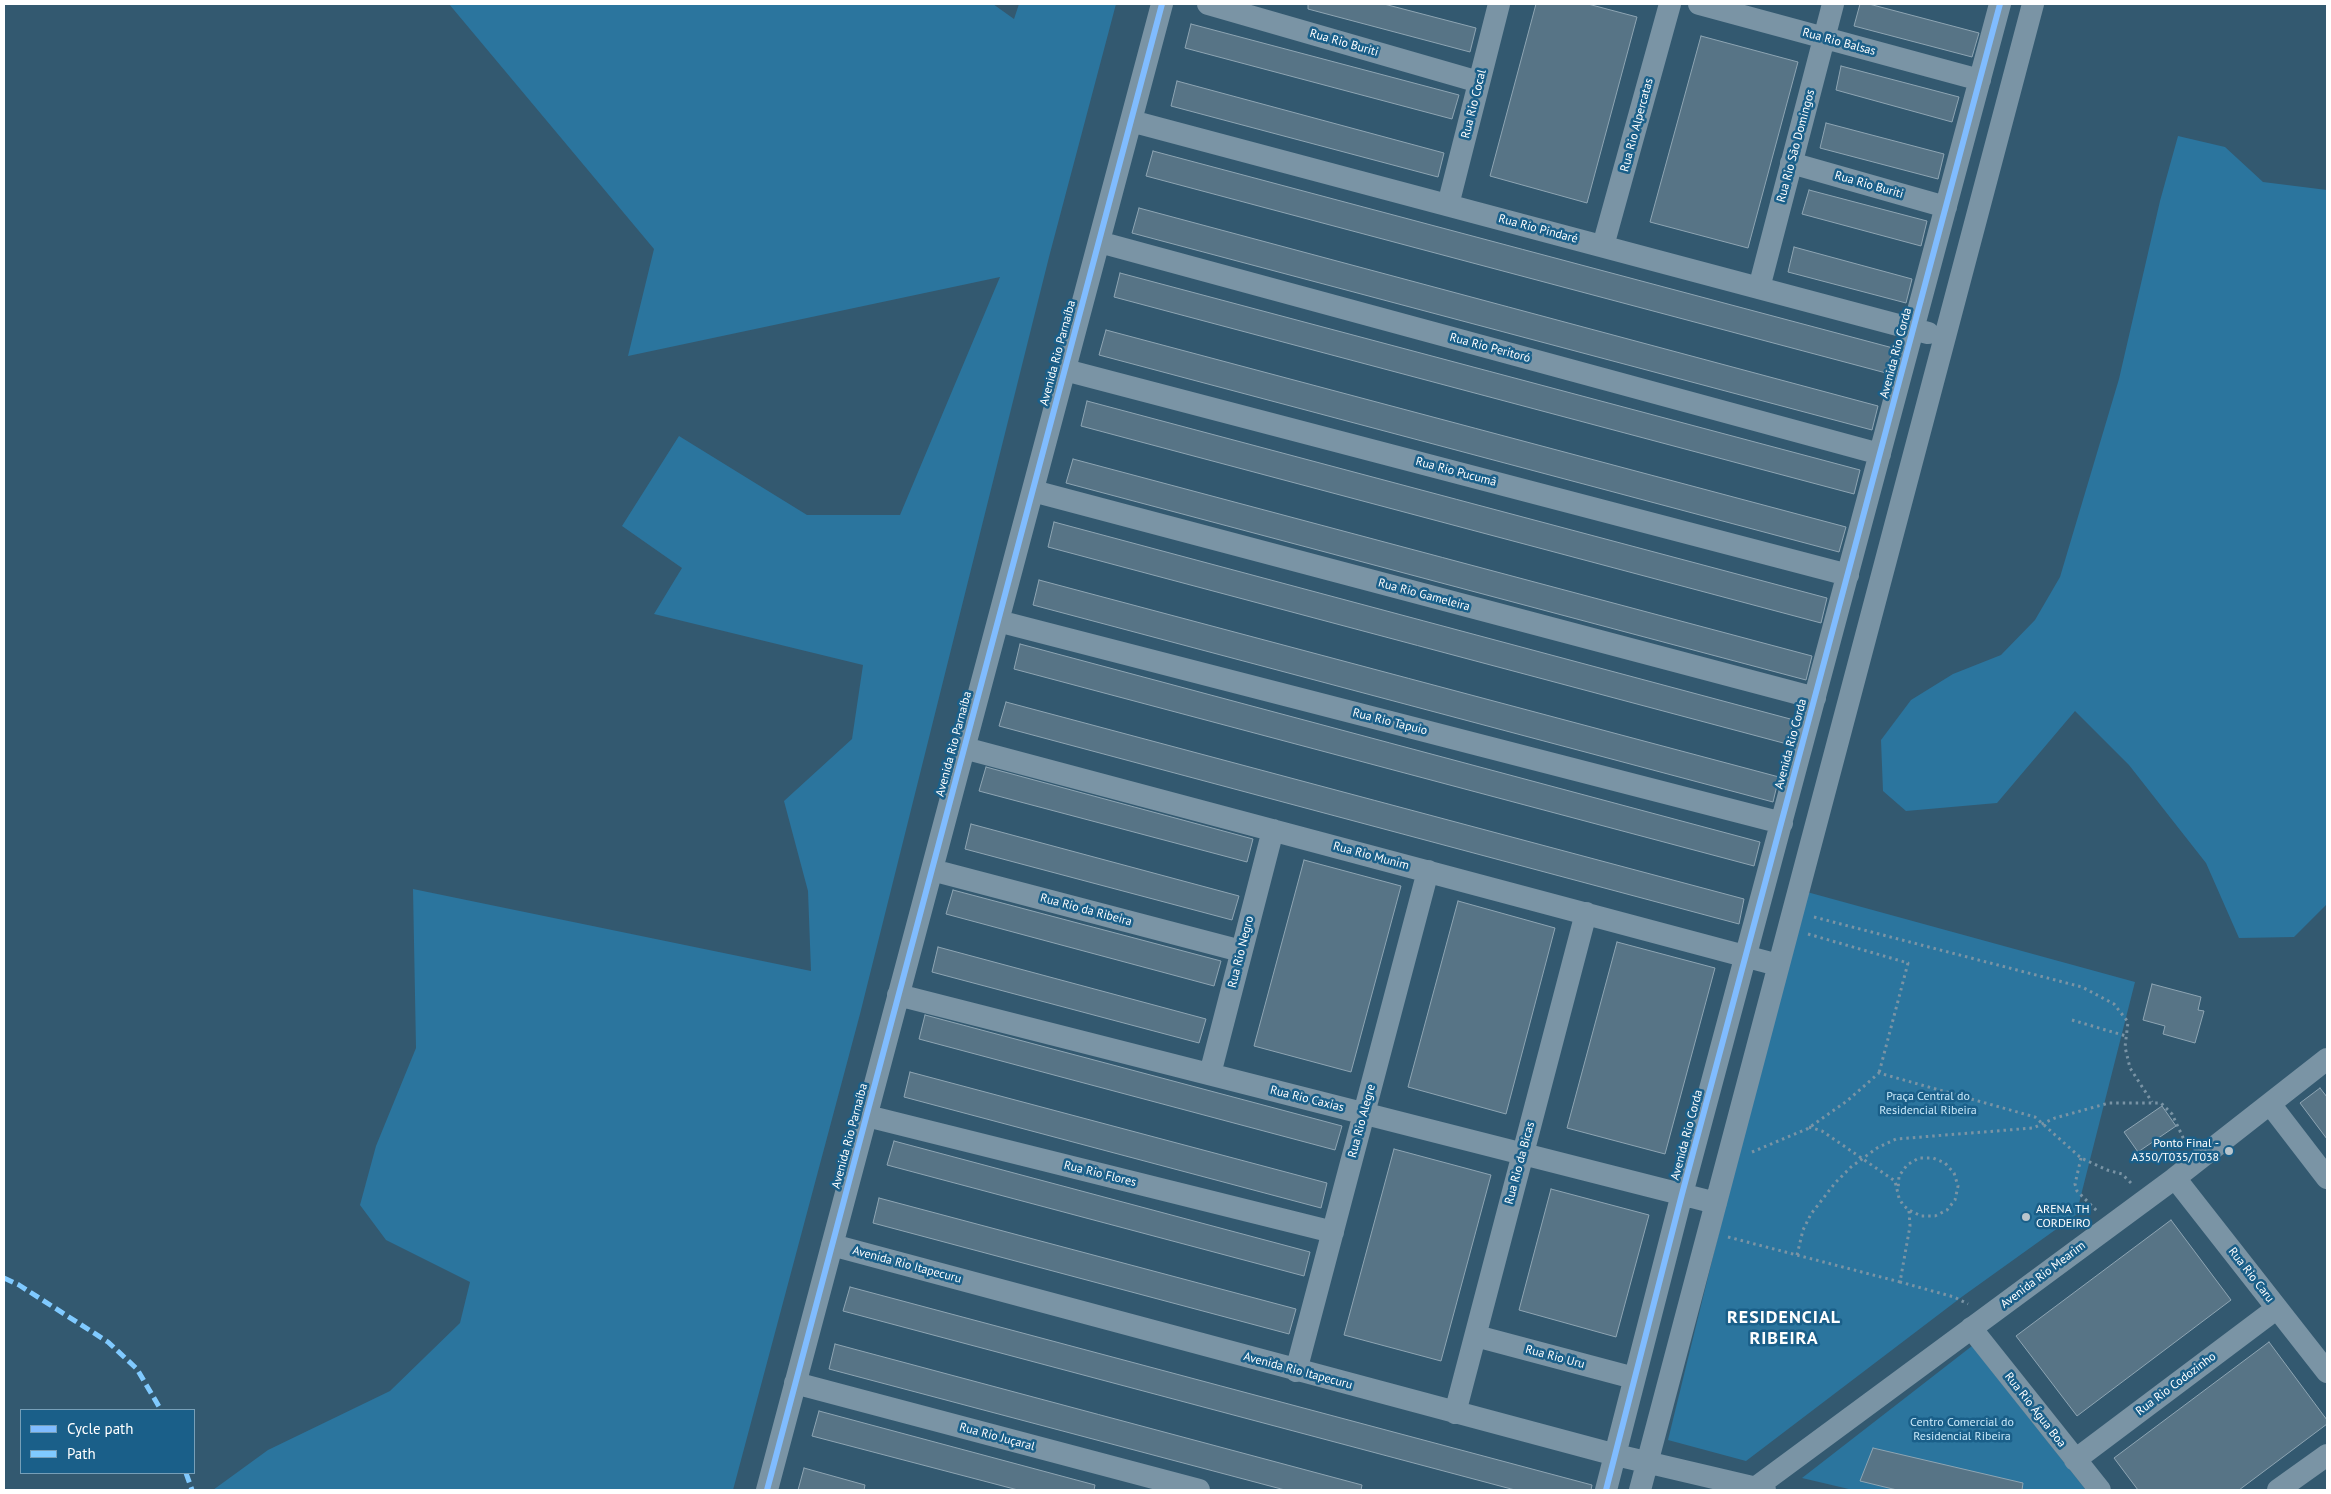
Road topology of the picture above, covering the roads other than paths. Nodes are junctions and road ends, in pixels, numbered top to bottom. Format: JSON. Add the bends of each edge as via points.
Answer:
{"nodes":[{"id":1,"x":1162,"y":4,"type":"edge"},
{"id":2,"x":1208,"y":4,"type":"edge"},
{"id":3,"x":1499,"y":4,"type":"edge"},
{"id":4,"x":1670,"y":4,"type":"edge"},
{"id":5,"x":1699,"y":4,"type":"edge"},
{"id":6,"x":1833,"y":4,"type":"edge"},
{"id":7,"x":2000,"y":4,"type":"edge"},
{"id":8,"x":2033,"y":4,"type":"edge"},
{"id":9,"x":1824,"y":38,"type":"junction"},
{"id":10,"x":1980,"y":80,"type":"junction"},
{"id":11,"x":1479,"y":82,"type":"junction"},
{"id":12,"x":1131,"y":121,"type":"junction"},
{"id":13,"x":1792,"y":163,"type":"junction"},
{"id":14,"x":1448,"y":205,"type":"junction"},
{"id":15,"x":1946,"y":207,"type":"junction"},
{"id":16,"x":1099,"y":242,"type":"junction"},
{"id":17,"x":1603,"y":246,"type":"junction"},
{"id":18,"x":1759,"y":288,"type":"junction"},
{"id":19,"x":1914,"y":329,"type":"junction"},
{"id":20,"x":1944,"y":338,"type":"junction"},
{"id":21,"x":1065,"y":370,"type":"junction"},
{"id":22,"x":1880,"y":454,"type":"junction"},
{"id":23,"x":1033,"y":491,"type":"junction"},
{"id":24,"x":1848,"y":575,"type":"junction"},
{"id":25,"x":998,"y":621,"type":"junction"},
{"id":26,"x":1815,"y":698,"type":"junction"},
{"id":27,"x":964,"y":748,"type":"junction"},
{"id":28,"x":1782,"y":823,"type":"junction"},
{"id":29,"x":1273,"y":830,"type":"junction"},
{"id":30,"x":932,"y":870,"type":"junction"},
{"id":31,"x":1428,"y":872,"type":"junction"},
{"id":32,"x":1586,"y":913,"type":"junction"},
{"id":33,"x":1241,"y":951,"type":"junction"},
{"id":34,"x":1746,"y":956,"type":"junction"},
{"id":35,"x":1778,"y":965,"type":"junction"},
{"id":36,"x":898,"y":995,"type":"junction"},
{"id":37,"x":2327,"y":1059,"type":"edge"},
{"id":38,"x":1210,"y":1074,"type":"junction"},
{"id":39,"x":2270,"y":1104,"type":"junction"},
{"id":40,"x":1364,"y":1113,"type":"junction"},
{"id":41,"x":867,"y":1116,"type":"junction"},
{"id":42,"x":1522,"y":1154,"type":"junction"},
{"id":43,"x":2175,"y":1178,"type":"junction"},
{"id":44,"x":2327,"y":1178,"type":"edge"},
{"id":45,"x":1682,"y":1194,"type":"junction"},
{"id":46,"x":1716,"y":1203,"type":"junction"},
{"id":47,"x":1333,"y":1232,"type":"junction"},
{"id":48,"x":832,"y":1245,"type":"junction"},
{"id":49,"x":2276,"y":1309,"type":"junction"},
{"id":50,"x":1971,"y":1328,"type":"junction"},
{"id":51,"x":1476,"y":1336,"type":"junction"},
{"id":52,"x":1296,"y":1371,"type":"junction"},
{"id":53,"x":2327,"y":1372,"type":"edge"},
{"id":54,"x":1634,"y":1378,"type":"junction"},
{"id":55,"x":795,"y":1383,"type":"junction"},
{"id":56,"x":1455,"y":1413,"type":"junction"},
{"id":57,"x":1616,"y":1455,"type":"junction"},
{"id":58,"x":2327,"y":1455,"type":"edge"},
{"id":59,"x":2075,"y":1460,"type":"junction"},
{"id":60,"x":1648,"y":1462,"type":"junction"},
{"id":61,"x":1760,"y":1489,"type":"edge"},
{"id":62,"x":767,"y":1490,"type":"edge"},
{"id":63,"x":1199,"y":1490,"type":"edge"},
{"id":64,"x":1606,"y":1490,"type":"edge"},
{"id":65,"x":1640,"y":1490,"type":"edge"},
{"id":66,"x":2100,"y":1490,"type":"edge"},
{"id":67,"x":2278,"y":1490,"type":"edge"}],
"edges":[{"from":1,"to":12,"type":"street","name":"Avenida Rio Parnaíba"},
{"from":2,"to":11,"type":"street","name":"Rua Rio Buriti"},
{"from":3,"to":11,"type":"street","name":"Rua Rio Cocal"},
{"from":4,"to":17,"type":"street","name":"Rua Rio Alpercatas"},
{"from":5,"to":9,"type":"street","name":"Rua Rio Balsas"},
{"from":6,"to":9,"type":"street","name":"Rua Rio São Domingos"},
{"from":7,"to":10,"type":"street","name":"Avenida Rio Corda"},
{"from":8,"to":20,"type":"street"},
{"from":9,"to":10,"type":"street","name":"Rua Rio Balsas"},
{"from":9,"to":13,"type":"street","name":"Rua Rio São Domingos"},
{"from":10,"to":15,"type":"street","name":"Avenida Rio Corda"},
{"from":11,"to":14,"type":"street","name":"Rua Rio Cocal"},
{"from":12,"to":14,"type":"street","name":"Rua Rio Pindaré"},
{"from":12,"to":16,"type":"street","name":"Avenida Rio Parnaíba"},
{"from":13,"to":15,"type":"street","name":"Rua Rio Buriti"},
{"from":13,"to":18,"type":"street","name":"Rua Rio São Domingos"},
{"from":14,"to":17,"type":"street","name":"Rua Rio Pindaré"},
{"from":15,"to":19,"type":"street","name":"Avenida Rio Corda"},
{"from":16,"to":21,"type":"street","name":"Avenida Rio Parnaíba"},
{"from":16,"to":22,"type":"street","name":"Rua Rio Peritoró"},
{"from":17,"to":18,"type":"street","name":"Rua Rio Pindaré"},
{"from":18,"to":19,"type":"street","name":"Rua Rio Pindaré"},
{"from":19,"to":20,"type":"street","name":"Rua Rio Pindaré"},
{"from":19,"to":22,"type":"street","name":"Avenida Rio Corda"},
{"from":20,"to":35,"type":"street"},
{"from":21,"to":23,"type":"street","name":"Avenida Rio Parnaíba"},
{"from":21,"to":24,"type":"street","name":"Rua Rio Pucumã"},
{"from":22,"to":24,"type":"street","name":"Avenida Rio Corda"},
{"from":23,"to":25,"type":"street","name":"Avenida Rio Parnaíba"},
{"from":23,"to":26,"type":"street","name":"Rua Rio Gameleira"},
{"from":24,"to":26,"type":"street","name":"Avenida Rio Corda"},
{"from":25,"to":27,"type":"street","name":"Avenida Rio Parnaíba"},
{"from":25,"to":28,"type":"street","name":"Rua Rio Tapuio"},
{"from":26,"to":28,"type":"street","name":"Avenida Rio Corda"},
{"from":27,"to":29,"type":"street","name":"Rua Rio Munim"},
{"from":27,"to":30,"type":"street","name":"Avenida Rio Parnaíba"},
{"from":28,"to":34,"type":"street","name":"Avenida Rio Corda"},
{"from":29,"to":31,"type":"street","name":"Rua Rio Munim"},
{"from":29,"to":33,"type":"street","name":"Rua Rio Negro"},
{"from":30,"to":33,"type":"street","name":"Rua Rio da Ribeira"},
{"from":30,"to":36,"type":"street","name":"Avenida Rio Parnaíba"},
{"from":31,"to":32,"type":"street","name":"Rua Rio Munim"},
{"from":31,"to":40,"type":"street","name":"Rua Rio Alegre"},
{"from":32,"to":34,"type":"street","name":"Rua Rio Munim"},
{"from":32,"to":42,"type":"street","name":"Rua Rio da Bicas"},
{"from":33,"to":38,"type":"street","name":"Rua Rio Negro"},
{"from":34,"to":35,"type":"street","name":"Rua Rio Munim"},
{"from":34,"to":45,"type":"street","name":"Avenida Rio Corda"},
{"from":35,"to":46,"type":"street"},
{"from":36,"to":38,"type":"street","name":"Rua Rio Caxias"},
{"from":36,"to":41,"type":"street","name":"Avenida Rio Parnaíba"},
{"from":37,"to":39,"type":"street","name":"Avenida Rio Mearim"},
{"from":38,"to":40,"type":"street","name":"Rua Rio Caxias"},
{"from":39,"to":43,"type":"street","name":"Avenida Rio Mearim"},
{"from":39,"to":44,"type":"street"},
{"from":40,"to":42,"type":"street","name":"Rua Rio Caxias"},
{"from":40,"to":47,"type":"street","name":"Rua Rio Alegre"},
{"from":41,"to":47,"type":"street","name":"Rua Rio Flores"},
{"from":41,"to":48,"type":"street","name":"Avenida Rio Parnaíba"},
{"from":42,"to":45,"type":"street","name":"Rua Rio Caxias"},
{"from":42,"to":51,"type":"street","name":"Rua Rio da Bicas"},
{"from":43,"to":49,"type":"street","name":"Rua Rio Caru"},
{"from":43,"to":50,"type":"street","name":"Avenida Rio Mearim"},
{"from":45,"to":46,"type":"street","name":"Rua Rio Caxias"},
{"from":45,"to":54,"type":"street","name":"Avenida Rio Corda"},
{"from":46,"to":60,"type":"street"},
{"from":47,"to":52,"type":"street","name":"Rua Rio Alegre"},
{"from":48,"to":52,"type":"street","name":"Avenida Rio Itapecuru"},
{"from":48,"to":55,"type":"street","name":"Avenida Rio Parnaíba"},
{"from":49,"to":53,"type":"street","name":"Rua Rio Caru"},
{"from":49,"to":59,"type":"street","name":"Rua Rio Codozinho"},
{"from":50,"to":59,"type":"street","name":"Rua Rio Água Boa"},
{"from":50,"to":61,"type":"street","name":"Avenida Rio Mearim"},
{"from":51,"to":54,"type":"street","name":"Rua Rio Uru"},
{"from":51,"to":56,"type":"street","name":"Rua Rio da Bicas"},
{"from":52,"to":56,"type":"street","name":"Avenida Rio Itapecuru"},
{"from":54,"to":57,"type":"street","name":"Avenida Rio Corda"},
{"from":55,"to":62,"type":"street","name":"Avenida Rio Parnaíba"},
{"from":55,"to":63,"type":"street","name":"Rua Rio Juçaral"},
{"from":56,"to":57,"type":"street","name":"Avenida Rio Itapecuru"},
{"from":57,"to":60,"type":"street","name":"Avenida Rio Itapecuru"},
{"from":57,"to":64,"type":"street","name":"Avenida Rio Corda"},
{"from":58,"to":67,"type":"street"},
{"from":59,"to":66,"type":"street","name":"Rua Rio Água Boa"},
{"from":60,"to":61,"type":"street","name":"Avenida Rio Itapecuru"},
{"from":60,"to":65,"type":"street"}]}
